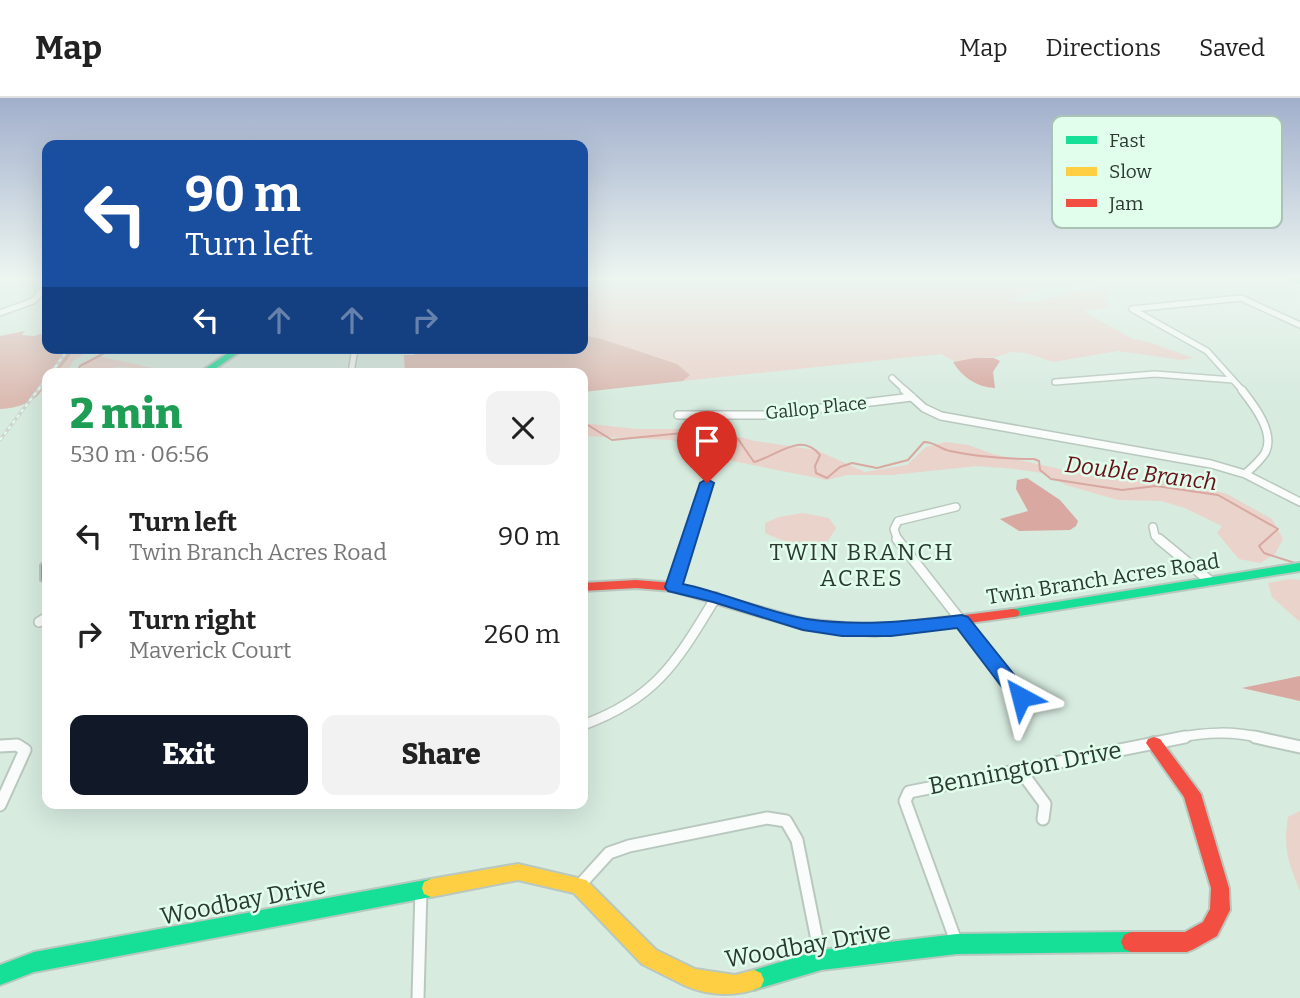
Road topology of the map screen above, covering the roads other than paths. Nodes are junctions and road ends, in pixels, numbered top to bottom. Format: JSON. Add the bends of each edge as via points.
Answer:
{"nodes":[{"id":1,"x":1150,"y":319,"type":"edge"},
{"id":2,"x":232,"y":354,"type":"edge"},
{"id":3,"x":210,"y":368,"type":"edge"},
{"id":4,"x":892,"y":378,"type":"dead end"},
{"id":5,"x":1233,"y":380,"type":"junction"},
{"id":6,"x":1055,"y":382,"type":"dead end"},
{"id":7,"x":912,"y":397,"type":"junction"},
{"id":8,"x":678,"y":415,"type":"dead end"},
{"id":9,"x":1245,"y":474,"type":"junction"},
{"id":10,"x":707,"y":483,"type":"dead end"},
{"id":11,"x":1300,"y":502,"type":"edge"},
{"id":12,"x":956,"y":507,"type":"dead end"},
{"id":13,"x":1153,"y":527,"type":"dead end"},
{"id":14,"x":1300,"y":566,"type":"edge"},
{"id":15,"x":1210,"y":581,"type":"junction"},
{"id":16,"x":588,"y":587,"type":"edge"},
{"id":17,"x":674,"y":587,"type":"junction"},
{"id":18,"x":716,"y":597,"type":"junction"},
{"id":19,"x":962,"y":621,"type":"junction"},
{"id":20,"x":1021,"y":697,"type":"dead end"},
{"id":21,"x":588,"y":724,"type":"edge"},
{"id":22,"x":1154,"y":743,"type":"junction"},
{"id":23,"x":0,"y":746,"type":"edge"},
{"id":24,"x":1300,"y":747,"type":"edge"},
{"id":25,"x":1020,"y":770,"type":"junction"},
{"id":26,"x":0,"y":805,"type":"edge"},
{"id":27,"x":1043,"y":819,"type":"dead end"},
{"id":28,"x":579,"y":886,"type":"junction"},
{"id":29,"x":421,"y":889,"type":"junction"},
{"id":30,"x":957,"y":944,"type":"junction"},
{"id":31,"x":821,"y":960,"type":"junction"},
{"id":32,"x":0,"y":975,"type":"edge"},
{"id":33,"x":418,"y":998,"type":"edge"}],
"edges":[{"from":1,"to":5,"type":"street","via":[[1208,352]]},
{"from":2,"to":3,"type":"street"},
{"from":4,"to":7,"type":"street"},
{"from":5,"to":6,"type":"street","via":[[1156,374]]},
{"from":5,"to":9,"type":"street","via":[[1268,435],[1267,449]]},
{"from":7,"to":8,"type":"street","name":"Gallop Place","via":[[741,416]]},
{"from":7,"to":9,"type":"street","via":[[924,408],[954,419],[1211,464]]},
{"from":9,"to":11,"type":"street"},
{"from":10,"to":17,"type":"street"},
{"from":12,"to":19,"type":"street","via":[[905,519],[894,529],[896,538]]},
{"from":13,"to":15,"type":"street","via":[[1156,536]]},
{"from":14,"to":15,"type":"street","name":"Twin Branch Acres Road"},
{"from":15,"to":19,"type":"street","name":"Twin Branch Acres Road"},
{"from":16,"to":17,"type":"street","name":"Twin Branch Acres Road"},
{"from":17,"to":18,"type":"street","name":"Twin Branch Acres Road"},
{"from":18,"to":19,"type":"street","name":"Twin Branch Acres Road","via":[[772,616],[842,630]]},
{"from":18,"to":21,"type":"street","via":[[674,666],[654,688],[632,705]]},
{"from":19,"to":20,"type":"street"},
{"from":22,"to":24,"type":"street","name":"Bennington Drive","via":[[1209,732],[1239,733]]},
{"from":22,"to":25,"type":"street","name":"Bennington Drive"},
{"from":22,"to":30,"type":"street","name":"Woodbay Drive","via":[[1192,794],[1220,888],[1220,910],[1210,929],[1188,942]]},
{"from":23,"to":26,"type":"street","via":[[21,745],[25,750]]},
{"from":25,"to":27,"type":"street","via":[[1045,804]]},
{"from":25,"to":30,"type":"street","name":"Bennington Drive","via":[[919,788],[909,792],[905,801]]},
{"from":28,"to":29,"type":"street","name":"Woodbay Drive","via":[[518,872]]},
{"from":28,"to":31,"type":"street","name":"Woodbay Drive","via":[[649,957],[692,979],[735,985]]},
{"from":28,"to":31,"type":"street","via":[[609,853],[629,846],[767,818],[786,821],[797,839]]},
{"from":29,"to":32,"type":"street","name":"Woodbay Drive","via":[[34,962]]},
{"from":29,"to":33,"type":"street"},
{"from":30,"to":31,"type":"street","name":"Woodbay Drive"}]}
